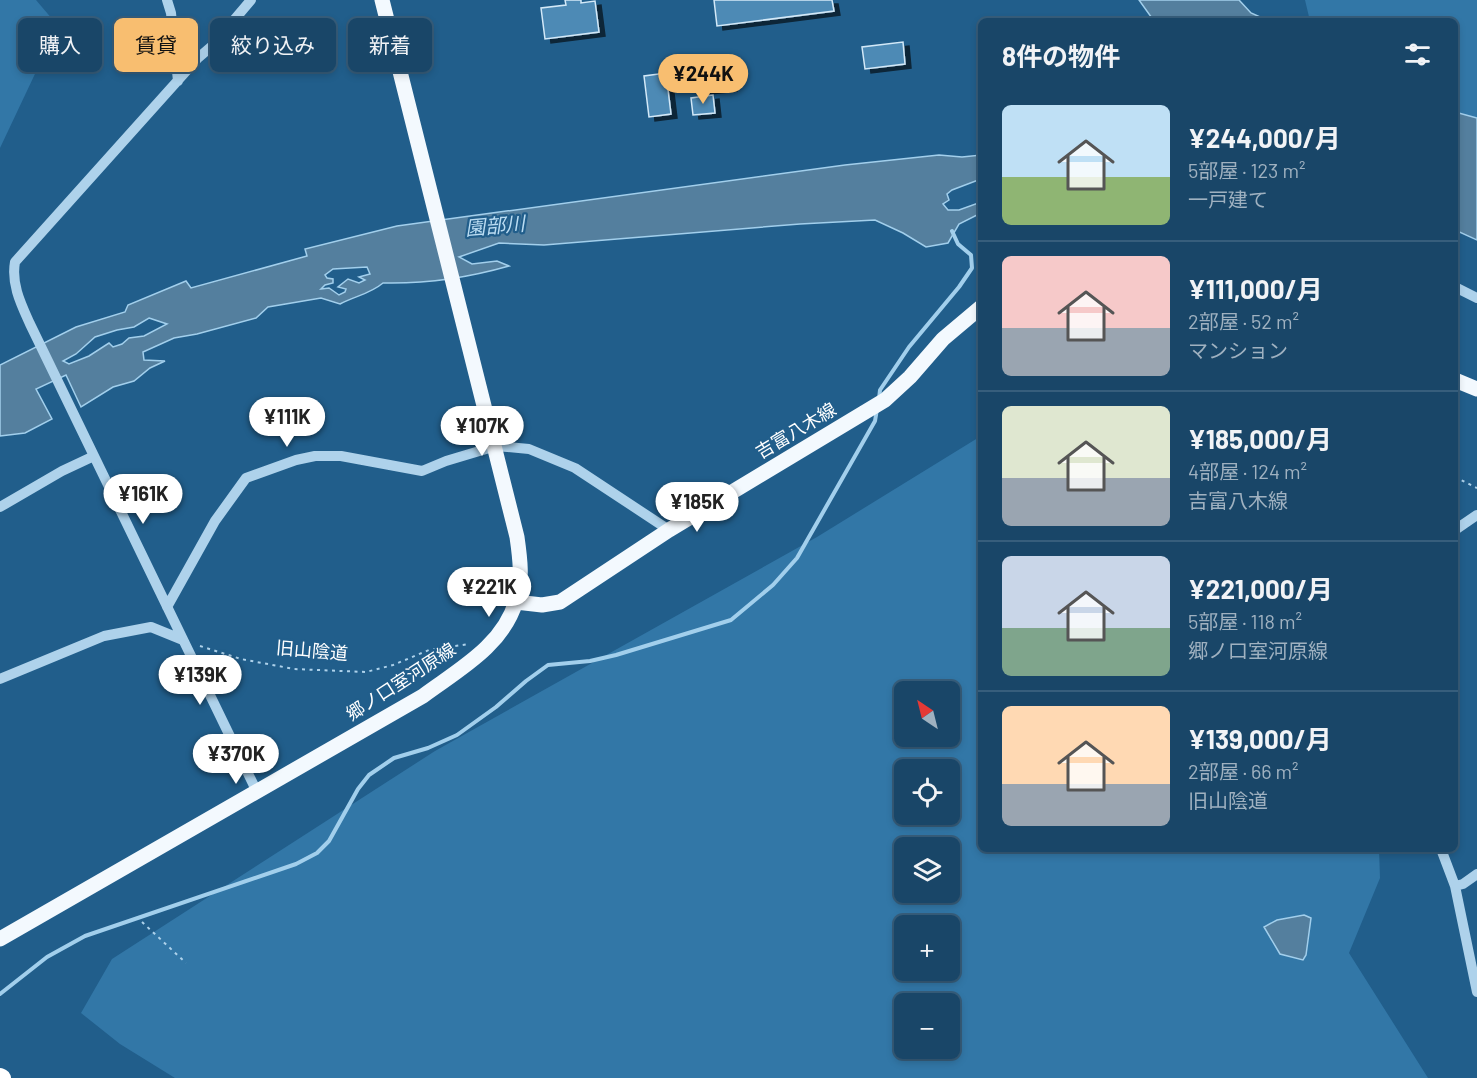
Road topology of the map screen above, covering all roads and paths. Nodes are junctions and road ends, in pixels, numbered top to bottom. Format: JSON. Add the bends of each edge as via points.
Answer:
{"nodes":[{"id":1,"x":167,"y":0,"type":"edge"},
{"id":2,"x":251,"y":0,"type":"edge"},
{"id":3,"x":382,"y":0,"type":"edge"},
{"id":4,"x":178,"y":81,"type":"junction"},
{"id":5,"x":1458,"y":288,"type":"edge"},
{"id":6,"x":1477,"y":298,"type":"edge"},
{"id":7,"x":978,"y":310,"type":"edge"},
{"id":8,"x":1458,"y":381,"type":"edge"},
{"id":9,"x":1477,"y":389,"type":"edge"},
{"id":10,"x":496,"y":446,"type":"junction"},
{"id":11,"x":92,"y":451,"type":"junction"},
{"id":12,"x":1458,"y":478,"type":"edge"},
{"id":13,"x":1477,"y":488,"type":"edge"},
{"id":14,"x":0,"y":507,"type":"edge"},
{"id":15,"x":1477,"y":515,"type":"edge"},
{"id":16,"x":1458,"y":528,"type":"edge"},
{"id":17,"x":669,"y":530,"type":"junction"},
{"id":18,"x":516,"y":602,"type":"junction"},
{"id":19,"x":167,"y":607,"type":"junction"},
{"id":20,"x":183,"y":640,"type":"junction"},
{"id":21,"x":486,"y":650,"type":"junction"},
{"id":22,"x":0,"y":679,"type":"edge"},
{"id":23,"x":257,"y":792,"type":"junction"},
{"id":24,"x":1442,"y":852,"type":"edge"},
{"id":25,"x":1477,"y":874,"type":"edge"},
{"id":26,"x":1455,"y":886,"type":"junction"},
{"id":27,"x":142,"y":922,"type":"dead end"},
{"id":28,"x":0,"y":939,"type":"edge"},
{"id":29,"x":186,"y":963,"type":"dead end"},
{"id":30,"x":1477,"y":992,"type":"edge"}],
"edges":[{"from":1,"to":4,"type":"street"},
{"from":2,"to":4,"type":"street"},
{"from":3,"to":10,"type":"main road","name":"郷ノ口室河原線"},
{"from":4,"to":11,"type":"street","via":[[15,262],[13,274],[20,301]]},
{"from":5,"to":6,"type":"street"},
{"from":7,"to":17,"type":"main road","name":"吉富八木線","via":[[885,400]]},
{"from":8,"to":9,"type":"main road"},
{"from":10,"to":17,"type":"street","via":[[529,449],[575,468]]},
{"from":10,"to":18,"type":"main road","name":"郷ノ口室河原線","via":[[521,567]]},
{"from":10,"to":19,"type":"street","via":[[422,471],[341,456],[315,456],[246,478],[215,521]]},
{"from":11,"to":14,"type":"street"},
{"from":11,"to":19,"type":"street"},
{"from":12,"to":13,"type":"path"},
{"from":15,"to":16,"type":"street"},
{"from":17,"to":18,"type":"main road","name":"吉富八木線","via":[[560,602]]},
{"from":18,"to":21,"type":"main road","name":"郷ノ口室河原線"},
{"from":19,"to":20,"type":"street"},
{"from":20,"to":21,"type":"path","name":"旧山陰道","via":[[240,659],[294,669],[366,672],[429,650],[467,644]]},
{"from":20,"to":22,"type":"street","via":[[151,627],[105,636]]},
{"from":20,"to":23,"type":"street"},
{"from":21,"to":23,"type":"main road","name":"郷ノ口室河原線","via":[[423,696]]},
{"from":23,"to":28,"type":"main road","name":"郷ノ口室河原線"},
{"from":24,"to":26,"type":"street"},
{"from":25,"to":26,"type":"street"},
{"from":26,"to":30,"type":"street"},
{"from":27,"to":29,"type":"path"}]}
